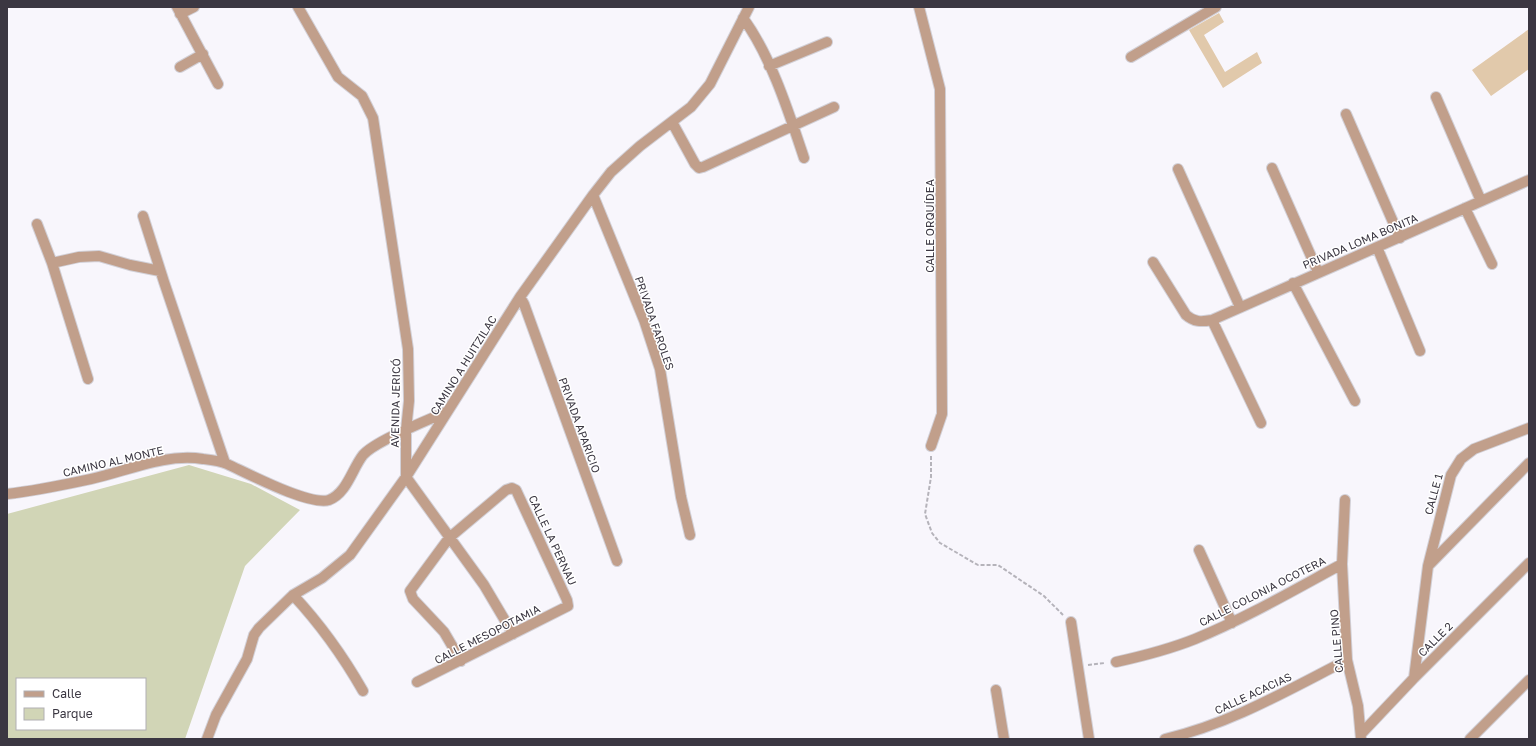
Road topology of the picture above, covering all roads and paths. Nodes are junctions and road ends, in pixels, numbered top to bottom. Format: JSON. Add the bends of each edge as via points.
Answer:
{"nodes":[{"id":1,"x":194,"y":7,"type":"edge"},
{"id":2,"x":298,"y":7,"type":"edge"},
{"id":3,"x":749,"y":7,"type":"edge"},
{"id":4,"x":919,"y":7,"type":"edge"},
{"id":5,"x":1216,"y":7,"type":"edge"},
{"id":6,"x":178,"y":11,"type":"edge"},
{"id":7,"x":743,"y":18,"type":"junction"},
{"id":8,"x":827,"y":42,"type":"dead end"},
{"id":9,"x":203,"y":54,"type":"junction"},
{"id":10,"x":1131,"y":57,"type":"dead end"},
{"id":11,"x":180,"y":66,"type":"dead end"},
{"id":12,"x":769,"y":66,"type":"junction"},
{"id":13,"x":218,"y":84,"type":"dead end"},
{"id":14,"x":1436,"y":96,"type":"dead end"},
{"id":15,"x":834,"y":107,"type":"dead end"},
{"id":16,"x":1346,"y":114,"type":"dead end"},
{"id":17,"x":672,"y":122,"type":"junction"},
{"id":18,"x":793,"y":125,"type":"junction"},
{"id":19,"x":804,"y":158,"type":"dead end"},
{"id":20,"x":1272,"y":168,"type":"dead end"},
{"id":21,"x":1178,"y":169,"type":"dead end"},
{"id":22,"x":1529,"y":180,"type":"edge"},
{"id":23,"x":593,"y":195,"type":"junction"},
{"id":24,"x":1481,"y":201,"type":"junction"},
{"id":25,"x":1465,"y":208,"type":"junction"},
{"id":26,"x":143,"y":216,"type":"dead end"},
{"id":27,"x":37,"y":224,"type":"dead end"},
{"id":28,"x":1400,"y":238,"type":"junction"},
{"id":29,"x":1377,"y":248,"type":"junction"},
{"id":30,"x":1153,"y":262,"type":"dead end"},
{"id":31,"x":52,"y":263,"type":"junction"},
{"id":32,"x":1492,"y":264,"type":"dead end"},
{"id":33,"x":160,"y":271,"type":"junction"},
{"id":34,"x":1318,"y":272,"type":"junction"},
{"id":35,"x":1293,"y":283,"type":"junction"},
{"id":36,"x":520,"y":297,"type":"junction"},
{"id":37,"x":1240,"y":307,"type":"junction"},
{"id":38,"x":1212,"y":320,"type":"junction"},
{"id":39,"x":1420,"y":351,"type":"dead end"},
{"id":40,"x":88,"y":379,"type":"dead end"},
{"id":41,"x":1355,"y":401,"type":"dead end"},
{"id":42,"x":446,"y":412,"type":"junction"},
{"id":43,"x":1262,"y":423,"type":"dead end"},
{"id":44,"x":1529,"y":428,"type":"edge"},
{"id":45,"x":406,"y":430,"type":"junction"},
{"id":46,"x":931,"y":446,"type":"joint"},
{"id":47,"x":225,"y":463,"type":"junction"},
{"id":48,"x":1529,"y":463,"type":"edge"},
{"id":49,"x":406,"y":477,"type":"junction"},
{"id":50,"x":7,"y":494,"type":"edge"},
{"id":51,"x":1345,"y":500,"type":"dead end"},
{"id":52,"x":690,"y":535,"type":"dead end"},
{"id":53,"x":449,"y":538,"type":"junction"},
{"id":54,"x":1199,"y":550,"type":"dead end"},
{"id":55,"x":617,"y":561,"type":"dead end"},
{"id":56,"x":1529,"y":563,"type":"edge"},
{"id":57,"x":1342,"y":564,"type":"junction"},
{"id":58,"x":1428,"y":566,"type":"junction"},
{"id":59,"x":293,"y":595,"type":"junction"},
{"id":60,"x":568,"y":606,"type":"joint"},
{"id":61,"x":1071,"y":622,"type":"joint"},
{"id":62,"x":1232,"y":622,"type":"junction"},
{"id":63,"x":513,"y":634,"type":"junction"},
{"id":64,"x":1347,"y":660,"type":"junction"},
{"id":65,"x":461,"y":661,"type":"junction"},
{"id":66,"x":1116,"y":662,"type":"joint"},
{"id":67,"x":1076,"y":666,"type":"junction"},
{"id":68,"x":1414,"y":678,"type":"junction"},
{"id":69,"x":1529,"y":680,"type":"edge"},
{"id":70,"x":417,"y":682,"type":"dead end"},
{"id":71,"x":996,"y":690,"type":"dead end"},
{"id":72,"x":363,"y":691,"type":"dead end"},
{"id":73,"x":210,"y":737,"type":"edge"},
{"id":74,"x":1361,"y":737,"type":"edge"},
{"id":75,"x":1472,"y":738,"type":"edge"},
{"id":76,"x":1004,"y":739,"type":"edge"},
{"id":77,"x":1089,"y":739,"type":"edge"},
{"id":78,"x":1165,"y":739,"type":"edge"}],
"edges":[{"from":1,"to":6,"type":"street"},
{"from":2,"to":45,"type":"street","name":"AVENIDA JERICÓ","via":[[338,77],[362,96],[373,118],[408,349],[409,401]]},
{"from":3,"to":7,"type":"street","name":"CAMINO A HUITZILAC"},
{"from":4,"to":46,"type":"street","name":"CALLE ORQUÍDEA","via":[[940,89],[942,414]]},
{"from":5,"to":10,"type":"street"},
{"from":6,"to":9,"type":"street"},
{"from":7,"to":12,"type":"street","via":[[754,33]]},
{"from":7,"to":17,"type":"street","name":"CAMINO A HUITZILAC","via":[[710,84],[691,107]]},
{"from":8,"to":12,"type":"street"},
{"from":9,"to":11,"type":"street"},
{"from":9,"to":13,"type":"street"},
{"from":12,"to":18,"type":"street"},
{"from":14,"to":24,"type":"street"},
{"from":15,"to":18,"type":"street"},
{"from":16,"to":28,"type":"street"},
{"from":17,"to":18,"type":"street","via":[[699,168]]},
{"from":17,"to":23,"type":"street","name":"CAMINO A HUITZILAC","via":[[611,172]]},
{"from":18,"to":19,"type":"street"},
{"from":20,"to":34,"type":"street"},
{"from":21,"to":37,"type":"street"},
{"from":22,"to":24,"type":"street","name":"PRIVADA LOMA BONITA"},
{"from":23,"to":36,"type":"street","name":"CAMINO A HUITZILAC"},
{"from":23,"to":52,"type":"street","name":"PRIVADA FAROLES","via":[[644,320],[660,369],[680,497]]},
{"from":24,"to":25,"type":"street","name":"PRIVADA LOMA BONITA"},
{"from":25,"to":28,"type":"street","name":"PRIVADA LOMA BONITA"},
{"from":25,"to":32,"type":"street"},
{"from":26,"to":33,"type":"street"},
{"from":27,"to":31,"type":"street"},
{"from":28,"to":29,"type":"street","name":"PRIVADA LOMA BONITA"},
{"from":29,"to":34,"type":"street","name":"PRIVADA LOMA BONITA"},
{"from":29,"to":39,"type":"street"},
{"from":30,"to":38,"type":"street","name":"PRIVADA LOMA BONITA","via":[[1186,315],[1200,322]]},
{"from":31,"to":33,"type":"street","via":[[99,256]]},
{"from":31,"to":40,"type":"street"},
{"from":33,"to":47,"type":"street"},
{"from":34,"to":35,"type":"street","name":"PRIVADA LOMA BONITA"},
{"from":35,"to":37,"type":"street","name":"PRIVADA LOMA BONITA"},
{"from":35,"to":41,"type":"street"},
{"from":36,"to":42,"type":"street","name":"CAMINO A HUITZILAC"},
{"from":36,"to":55,"type":"street","name":"PRIVADA APARICIO"},
{"from":37,"to":38,"type":"street","name":"PRIVADA LOMA BONITA"},
{"from":38,"to":43,"type":"street"},
{"from":42,"to":45,"type":"street","name":"CAMINO AL MONTE"},
{"from":42,"to":49,"type":"street","name":"CAMINO A HUITZILAC"},
{"from":44,"to":58,"type":"street","name":"CALLE 1","via":[[1474,449],[1455,465]]},
{"from":45,"to":47,"type":"street","name":"CAMINO AL MONTE","via":[[364,453],[337,495],[322,500],[272,486]]},
{"from":45,"to":49,"type":"street","name":"AVENIDA JERICÓ"},
{"from":46,"to":61,"type":"path","via":[[931,477],[925,514],[932,533],[940,543],[978,565],[998,565],[1024,581]]},
{"from":47,"to":50,"type":"street","name":"CAMINO AL MONTE","via":[[201,458],[154,462],[91,479]]},
{"from":48,"to":58,"type":"street"},
{"from":49,"to":53,"type":"street"},
{"from":49,"to":59,"type":"street","name":"CAMINO A HUITZILAC","via":[[350,555],[322,578]]},
{"from":51,"to":57,"type":"street","name":"CALLE PINO"},
{"from":53,"to":60,"type":"street","name":"CALLE LA PERNAU","via":[[506,490],[516,490]]},
{"from":53,"to":63,"type":"street","via":[[484,585]]},
{"from":53,"to":65,"type":"street","via":[[411,588],[410,595],[444,632]]},
{"from":54,"to":62,"type":"street"},
{"from":56,"to":68,"type":"street","name":"CALLE 2"},
{"from":57,"to":62,"type":"street","name":"CALLE COLONIA OCOTERA"},
{"from":57,"to":64,"type":"street","name":"CALLE PINO"},
{"from":58,"to":68,"type":"street","name":"CALLE 1"},
{"from":59,"to":72,"type":"street","via":[[320,625]]},
{"from":59,"to":73,"type":"street","name":"CAMINO A HUITZILAC","via":[[254,635],[247,660],[216,715]]},
{"from":60,"to":63,"type":"street","name":"CALLE MESOPOTAMIA"},
{"from":61,"to":67,"type":"street"},
{"from":62,"to":66,"type":"street","name":"CALLE COLONIA OCOTERA","via":[[1194,639]]},
{"from":63,"to":65,"type":"street","name":"CALLE MESOPOTAMIA"},
{"from":64,"to":74,"type":"street","name":"CALLE PINO","via":[[1358,706]]},
{"from":64,"to":78,"type":"street","name":"CALLE ACACIAS","via":[[1239,715]]},
{"from":65,"to":70,"type":"street","name":"CALLE MESOPOTAMIA"},
{"from":66,"to":67,"type":"path"},
{"from":67,"to":77,"type":"street"},
{"from":68,"to":74,"type":"street","name":"CALLE 2"},
{"from":69,"to":75,"type":"street"},
{"from":71,"to":76,"type":"street"}]}
